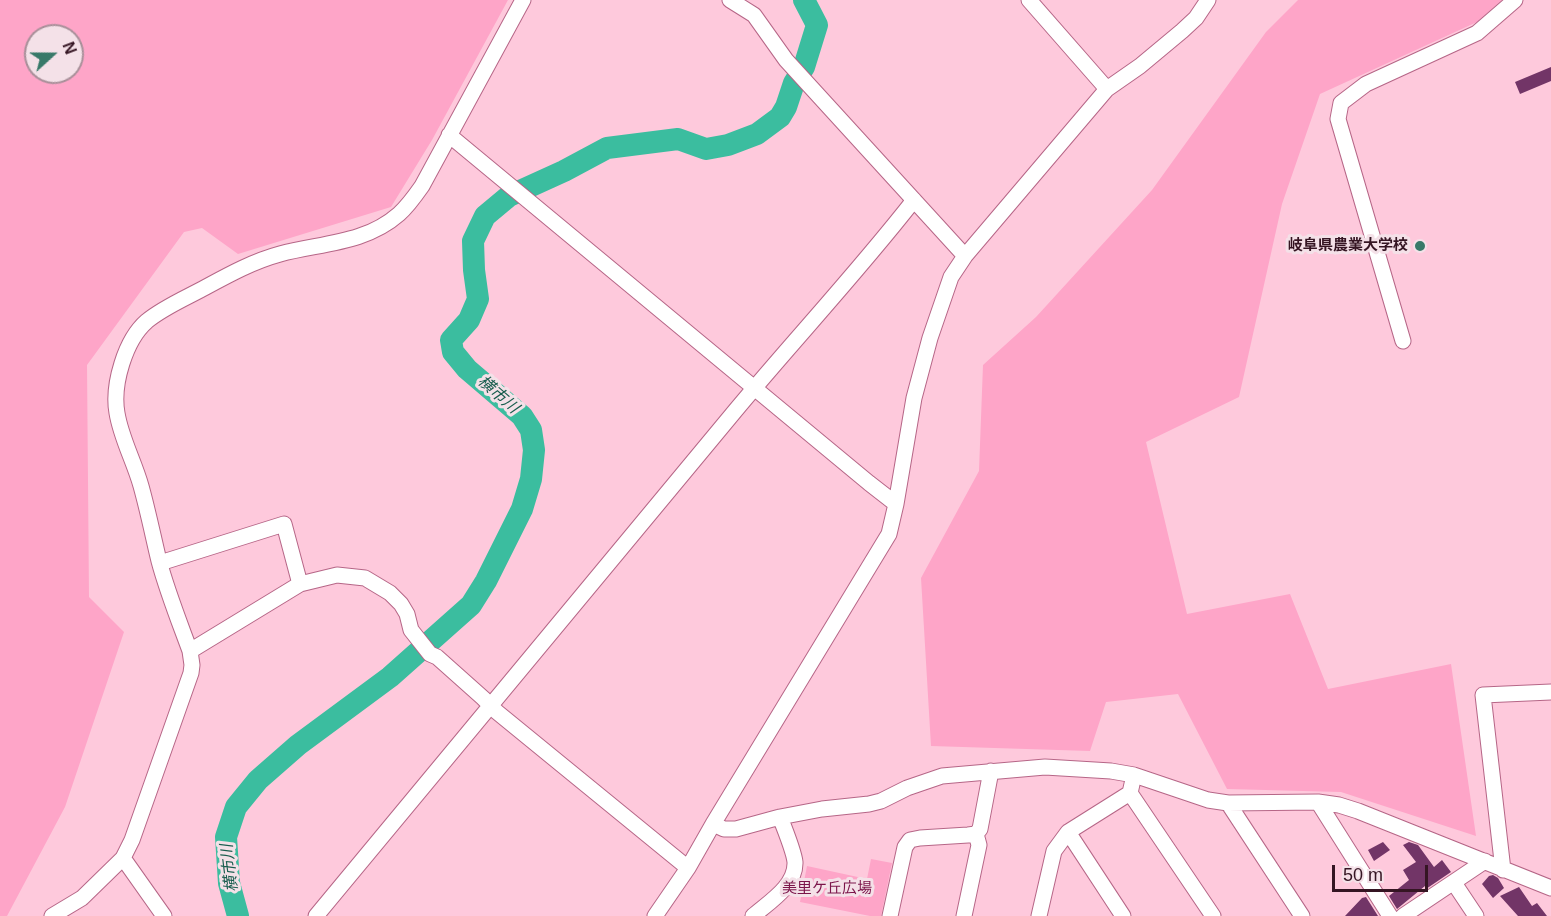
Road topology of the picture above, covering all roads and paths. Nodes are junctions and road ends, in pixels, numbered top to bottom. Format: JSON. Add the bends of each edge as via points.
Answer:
{"nodes":[{"id":1,"x":523,"y":0,"type":"edge"},
{"id":2,"x":730,"y":0,"type":"edge"},
{"id":3,"x":1029,"y":0,"type":"edge"},
{"id":4,"x":1208,"y":0,"type":"edge"},
{"id":5,"x":1515,"y":0,"type":"edge"},
{"id":6,"x":1107,"y":89,"type":"junction"},
{"id":7,"x":449,"y":135,"type":"junction"},
{"id":8,"x":914,"y":200,"type":"junction"},
{"id":9,"x":965,"y":256,"type":"junction"},
{"id":10,"x":1403,"y":340,"type":"dead end"},
{"id":11,"x":755,"y":388,"type":"junction"},
{"id":12,"x":896,"y":504,"type":"junction"},
{"id":13,"x":160,"y":563,"type":"junction"},
{"id":14,"x":300,"y":584,"type":"junction"},
{"id":15,"x":190,"y":651,"type":"junction"},
{"id":16,"x":1551,"y":692,"type":"edge"},
{"id":17,"x":490,"y":705,"type":"junction"},
{"id":18,"x":991,"y":771,"type":"junction"},
{"id":19,"x":1134,"y":775,"type":"junction"},
{"id":20,"x":1130,"y":793,"type":"junction"},
{"id":21,"x":1318,"y":802,"type":"junction"},
{"id":22,"x":1228,"y":803,"type":"junction"},
{"id":23,"x":780,"y":817,"type":"junction"},
{"id":24,"x":713,"y":824,"type":"junction"},
{"id":25,"x":1068,"y":832,"type":"junction"},
{"id":26,"x":975,"y":834,"type":"junction"},
{"id":27,"x":123,"y":858,"type":"junction"},
{"id":28,"x":1485,"y":861,"type":"junction"},
{"id":29,"x":688,"y":868,"type":"junction"},
{"id":30,"x":1503,"y":870,"type":"junction"},
{"id":31,"x":1454,"y":883,"type":"junction"},
{"id":32,"x":1551,"y":888,"type":"edge"},
{"id":33,"x":52,"y":916,"type":"edge"},
{"id":34,"x":164,"y":916,"type":"edge"},
{"id":35,"x":316,"y":916,"type":"edge"},
{"id":36,"x":655,"y":916,"type":"edge"},
{"id":37,"x":753,"y":916,"type":"edge"},
{"id":38,"x":890,"y":916,"type":"edge"},
{"id":39,"x":964,"y":916,"type":"edge"},
{"id":40,"x":1039,"y":916,"type":"edge"},
{"id":41,"x":1123,"y":916,"type":"edge"},
{"id":42,"x":1212,"y":916,"type":"edge"},
{"id":43,"x":1302,"y":916,"type":"edge"},
{"id":44,"x":1390,"y":916,"type":"edge"},
{"id":45,"x":1403,"y":916,"type":"edge"},
{"id":46,"x":1476,"y":916,"type":"edge"}],
"edges":[{"from":1,"to":7,"type":"street"},
{"from":2,"to":8,"type":"street","via":[[754,15],[786,60]]},
{"from":3,"to":6,"type":"street"},
{"from":4,"to":6,"type":"street","via":[[1182,31]]},
{"from":5,"to":10,"type":"street","via":[[1477,33],[1366,84],[1341,103],[1338,119]]},
{"from":6,"to":9,"type":"street"},
{"from":7,"to":11,"type":"street"},
{"from":7,"to":13,"type":"street","via":[[411,202],[381,227],[357,238],[258,261],[162,311],[135,335],[117,383],[117,412],[141,484]]},
{"from":8,"to":9,"type":"street"},
{"from":8,"to":11,"type":"street"},
{"from":9,"to":12,"type":"street","via":[[951,277],[930,338],[914,398]]},
{"from":11,"to":12,"type":"street"},
{"from":11,"to":17,"type":"street"},
{"from":12,"to":24,"type":"street","via":[[889,534]]},
{"from":13,"to":14,"type":"street","via":[[284,524]]},
{"from":13,"to":15,"type":"street"},
{"from":14,"to":15,"type":"street"},
{"from":14,"to":17,"type":"street","via":[[336,575],[364,578],[390,593],[401,604],[411,630],[430,654]]},
{"from":15,"to":27,"type":"street","via":[[188,683]]},
{"from":16,"to":30,"type":"street","via":[[1483,696]]},
{"from":17,"to":29,"type":"street"},
{"from":17,"to":35,"type":"street"},
{"from":18,"to":19,"type":"street","via":[[1045,767]]},
{"from":18,"to":23,"type":"street","via":[[942,776],[869,804]]},
{"from":18,"to":26,"type":"street","via":[[980,829]]},
{"from":19,"to":20,"type":"street"},
{"from":19,"to":22,"type":"street"},
{"from":20,"to":25,"type":"street"},
{"from":20,"to":42,"type":"street"},
{"from":21,"to":22,"type":"street"},
{"from":21,"to":28,"type":"street","via":[[1358,811]]},
{"from":21,"to":44,"type":"street"},
{"from":22,"to":43,"type":"street"},
{"from":23,"to":24,"type":"street","via":[[736,830]]},
{"from":23,"to":37,"type":"street","via":[[795,862],[792,876],[784,890]]},
{"from":24,"to":29,"type":"street"},
{"from":25,"to":40,"type":"street","via":[[1054,852]]},
{"from":25,"to":41,"type":"street"},
{"from":26,"to":38,"type":"street","via":[[910,840],[904,847]]},
{"from":26,"to":39,"type":"street","via":[[979,845]]},
{"from":27,"to":33,"type":"street","via":[[82,898]]},
{"from":27,"to":34,"type":"street"},
{"from":28,"to":30,"type":"street"},
{"from":28,"to":31,"type":"street"},
{"from":29,"to":36,"type":"street"},
{"from":30,"to":32,"type":"street"},
{"from":31,"to":45,"type":"street"},
{"from":31,"to":46,"type":"street"}]}
